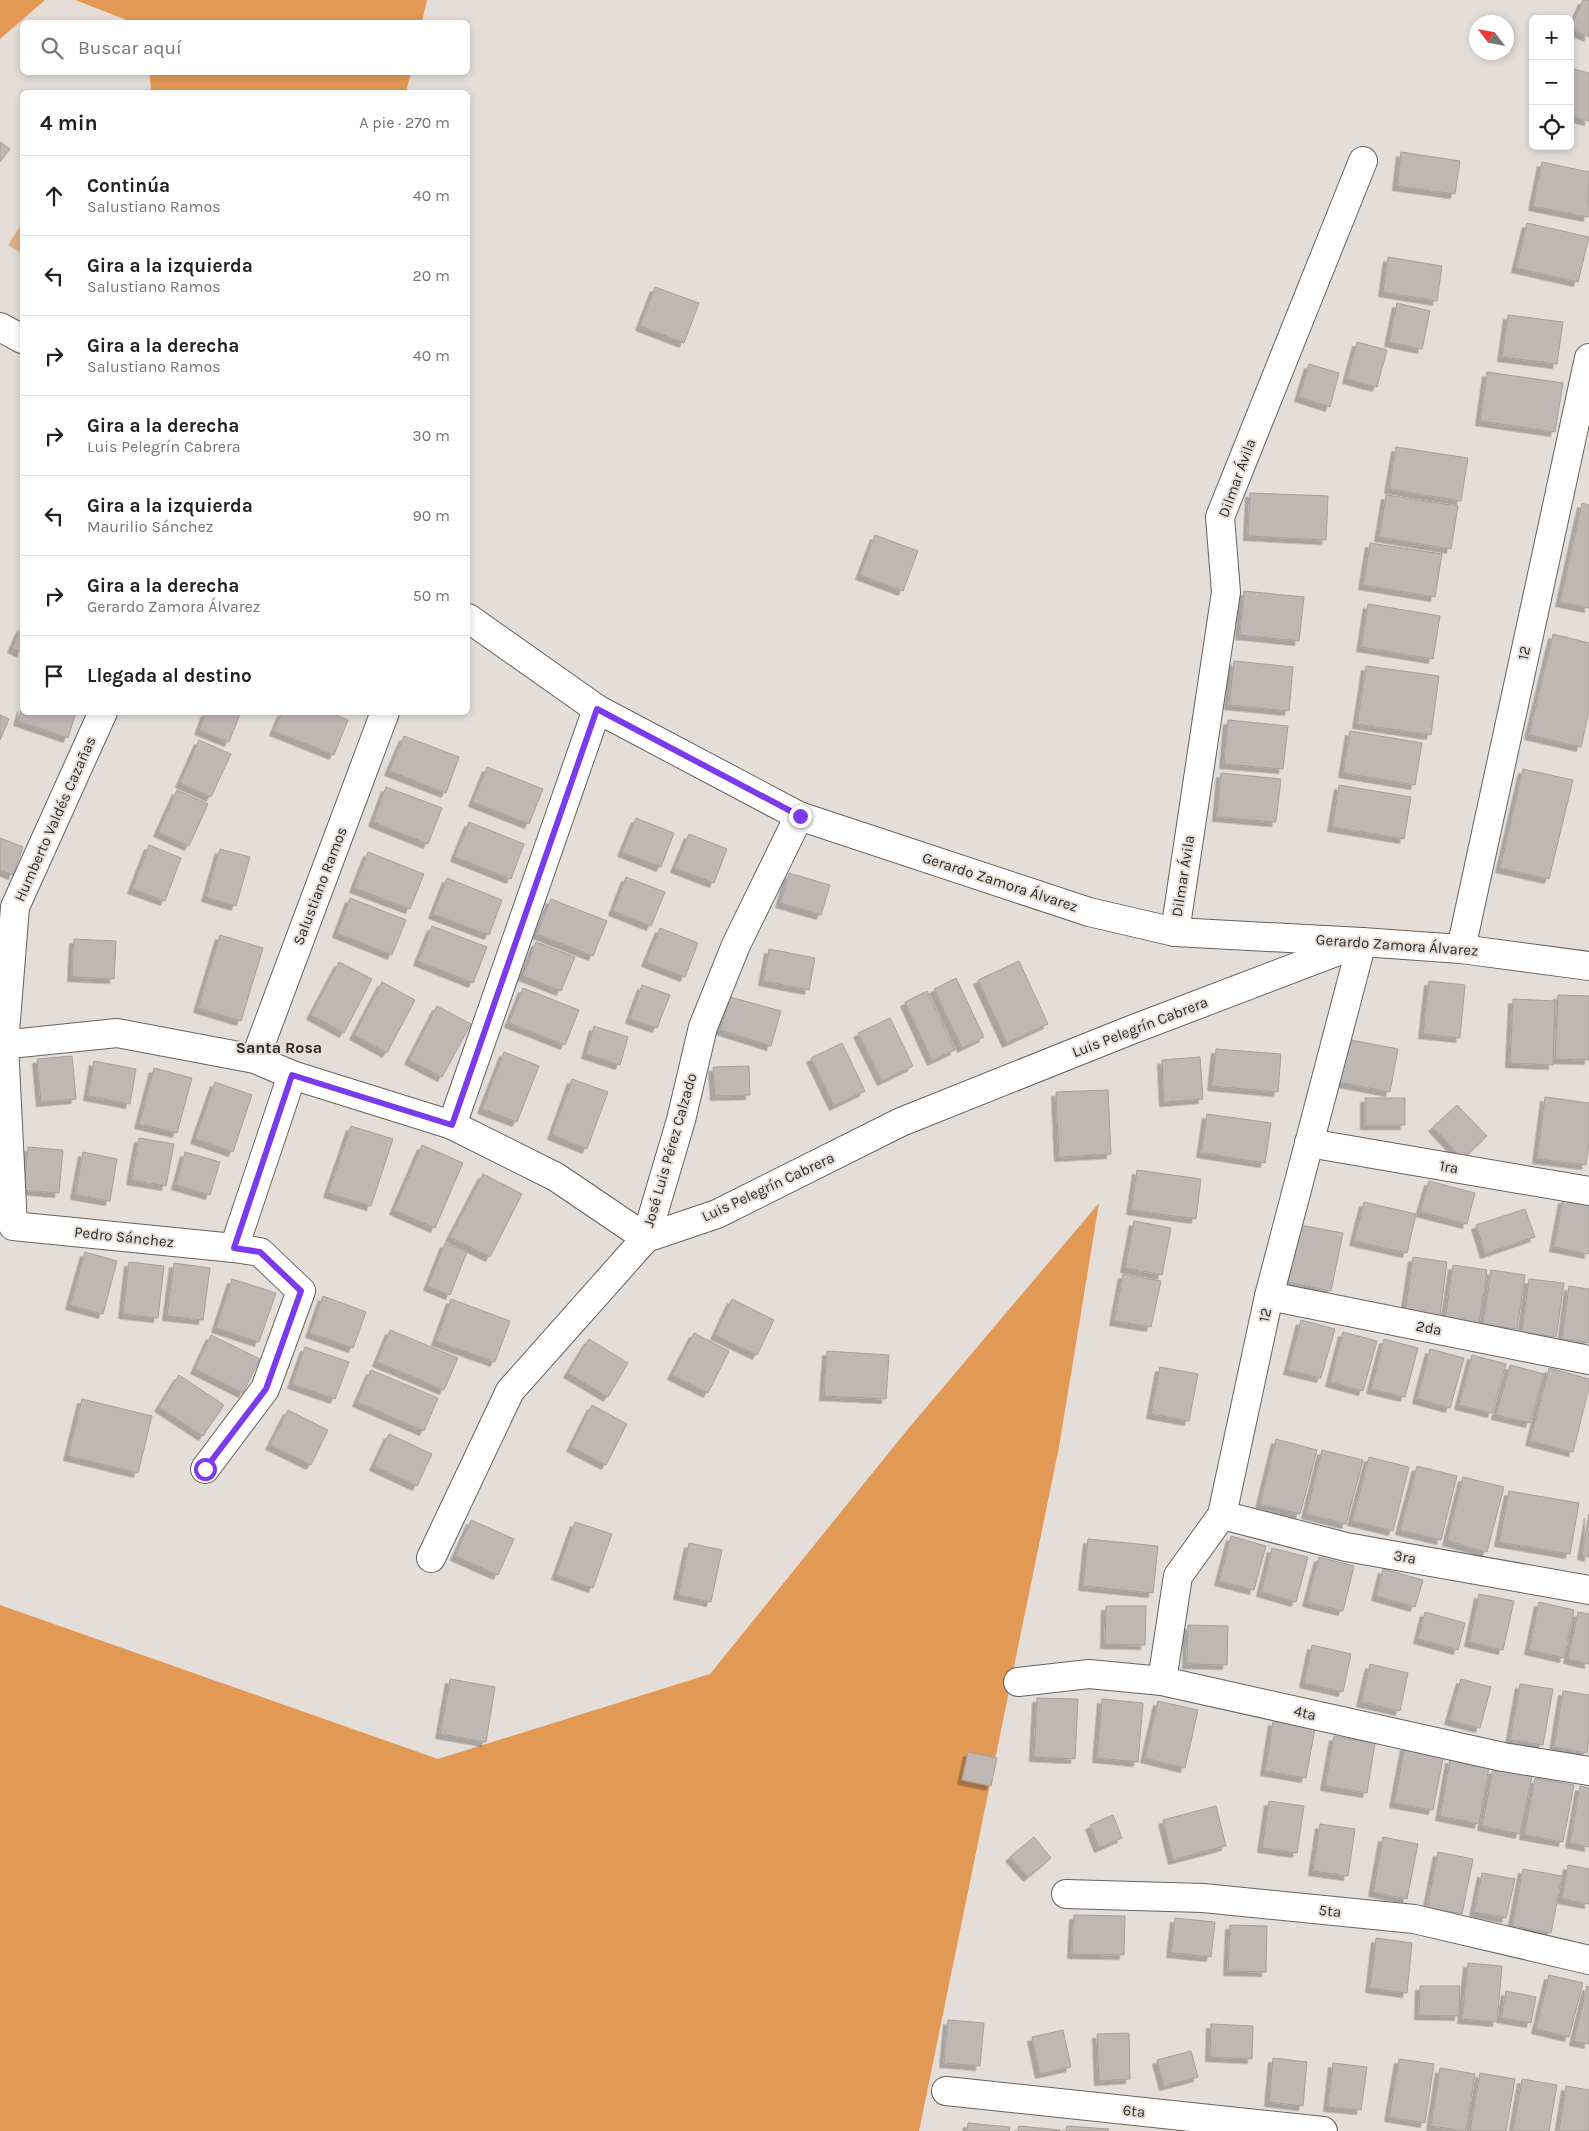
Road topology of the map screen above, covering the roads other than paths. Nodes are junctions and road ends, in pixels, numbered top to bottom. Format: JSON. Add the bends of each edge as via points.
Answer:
{"nodes":[{"id":1,"x":1362,"y":161,"type":"dead end"},
{"id":2,"x":0,"y":327,"type":"edge"},
{"id":3,"x":20,"y":339,"type":"edge"},
{"id":4,"x":1589,"y":358,"type":"edge"},
{"id":5,"x":470,"y":619,"type":"edge"},
{"id":6,"x":597,"y":709,"type":"junction"},
{"id":7,"x":102,"y":715,"type":"edge"},
{"id":8,"x":384,"y":715,"type":"edge"},
{"id":9,"x":800,"y":816,"type":"junction"},
{"id":10,"x":1175,"y":932,"type":"junction"},
{"id":11,"x":1362,"y":942,"type":"junction"},
{"id":12,"x":1461,"y":949,"type":"junction"},
{"id":13,"x":1589,"y":966,"type":"edge"},
{"id":14,"x":2,"y":1045,"type":"edge"},
{"id":15,"x":255,"y":1059,"type":"junction"},
{"id":16,"x":292,"y":1075,"type":"junction"},
{"id":17,"x":452,"y":1125,"type":"junction"},
{"id":18,"x":1309,"y":1142,"type":"junction"},
{"id":19,"x":1589,"y":1191,"type":"edge"},
{"id":20,"x":13,"y":1226,"type":"joint"},
{"id":21,"x":646,"y":1238,"type":"junction"},
{"id":22,"x":234,"y":1248,"type":"junction"},
{"id":23,"x":1269,"y":1296,"type":"junction"},
{"id":24,"x":1589,"y":1360,"type":"edge"},
{"id":25,"x":205,"y":1469,"type":"dead end"},
{"id":26,"x":1222,"y":1515,"type":"junction"},
{"id":27,"x":431,"y":1558,"type":"dead end"},
{"id":28,"x":1589,"y":1590,"type":"edge"},
{"id":29,"x":1162,"y":1681,"type":"junction"},
{"id":30,"x":1018,"y":1682,"type":"dead end"},
{"id":31,"x":1589,"y":1771,"type":"edge"},
{"id":32,"x":1066,"y":1894,"type":"dead end"},
{"id":33,"x":1589,"y":1960,"type":"edge"},
{"id":34,"x":946,"y":2091,"type":"dead end"},
{"id":35,"x":1323,"y":2131,"type":"edge"}],
"edges":[{"from":1,"to":10,"type":"street","name":"Dilmar Ávila","via":[[1220,517],[1226,592]]},
{"from":2,"to":3,"type":"street"},
{"from":4,"to":12,"type":"street","name":"12"},
{"from":5,"to":6,"type":"street","name":"Gerardo Zamora Álvarez"},
{"from":6,"to":9,"type":"street","name":"Gerardo Zamora Álvarez"},
{"from":6,"to":17,"type":"street"},
{"from":7,"to":14,"type":"street","name":"Humberto Valdés Cazañas","via":[[15,907]]},
{"from":8,"to":15,"type":"street","name":"Salustiano Ramos"},
{"from":9,"to":10,"type":"street","name":"Gerardo Zamora Álvarez","via":[[1089,912]]},
{"from":9,"to":21,"type":"street","name":"José Luis Pérez Calzado","via":[[736,945],[703,1027],[681,1120]]},
{"from":10,"to":11,"type":"street","name":"Gerardo Zamora Álvarez"},
{"from":11,"to":12,"type":"street","name":"Gerardo Zamora Álvarez"},
{"from":11,"to":18,"type":"street","name":"12"},
{"from":11,"to":21,"type":"street","name":"Luis Pelegrín Cabrera","via":[[901,1122],[716,1214]]},
{"from":12,"to":13,"type":"street","name":"Gerardo Zamora Álvarez"},
{"from":14,"to":15,"type":"street","via":[[117,1033]]},
{"from":14,"to":20,"type":"street","name":"Humberto Valdés Cazañas"},
{"from":15,"to":16,"type":"street"},
{"from":16,"to":17,"type":"street"},
{"from":16,"to":22,"type":"street"},
{"from":17,"to":21,"type":"street","via":[[556,1177]]},
{"from":18,"to":19,"type":"street","name":"1ra"},
{"from":18,"to":23,"type":"street","name":"12"},
{"from":20,"to":22,"type":"street","name":"Pedro Sánchez"},
{"from":21,"to":27,"type":"street","name":"José Luis Pérez Calzado","via":[[510,1390]]},
{"from":22,"to":25,"type":"street","via":[[260,1252],[301,1291],[266,1389]]},
{"from":23,"to":24,"type":"street","name":"2da"},
{"from":23,"to":26,"type":"street","name":"12"},
{"from":26,"to":28,"type":"street","name":"3ra","via":[[1346,1547]]},
{"from":26,"to":29,"type":"street","name":"12","via":[[1178,1576]]},
{"from":29,"to":30,"type":"street","name":"4ta","via":[[1089,1674]]},
{"from":29,"to":31,"type":"street","name":"4ta","via":[[1503,1757]]},
{"from":32,"to":33,"type":"street","name":"5ta","via":[[1202,1898],[1414,1919]]},
{"from":34,"to":35,"type":"street","name":"6ta"}]}
